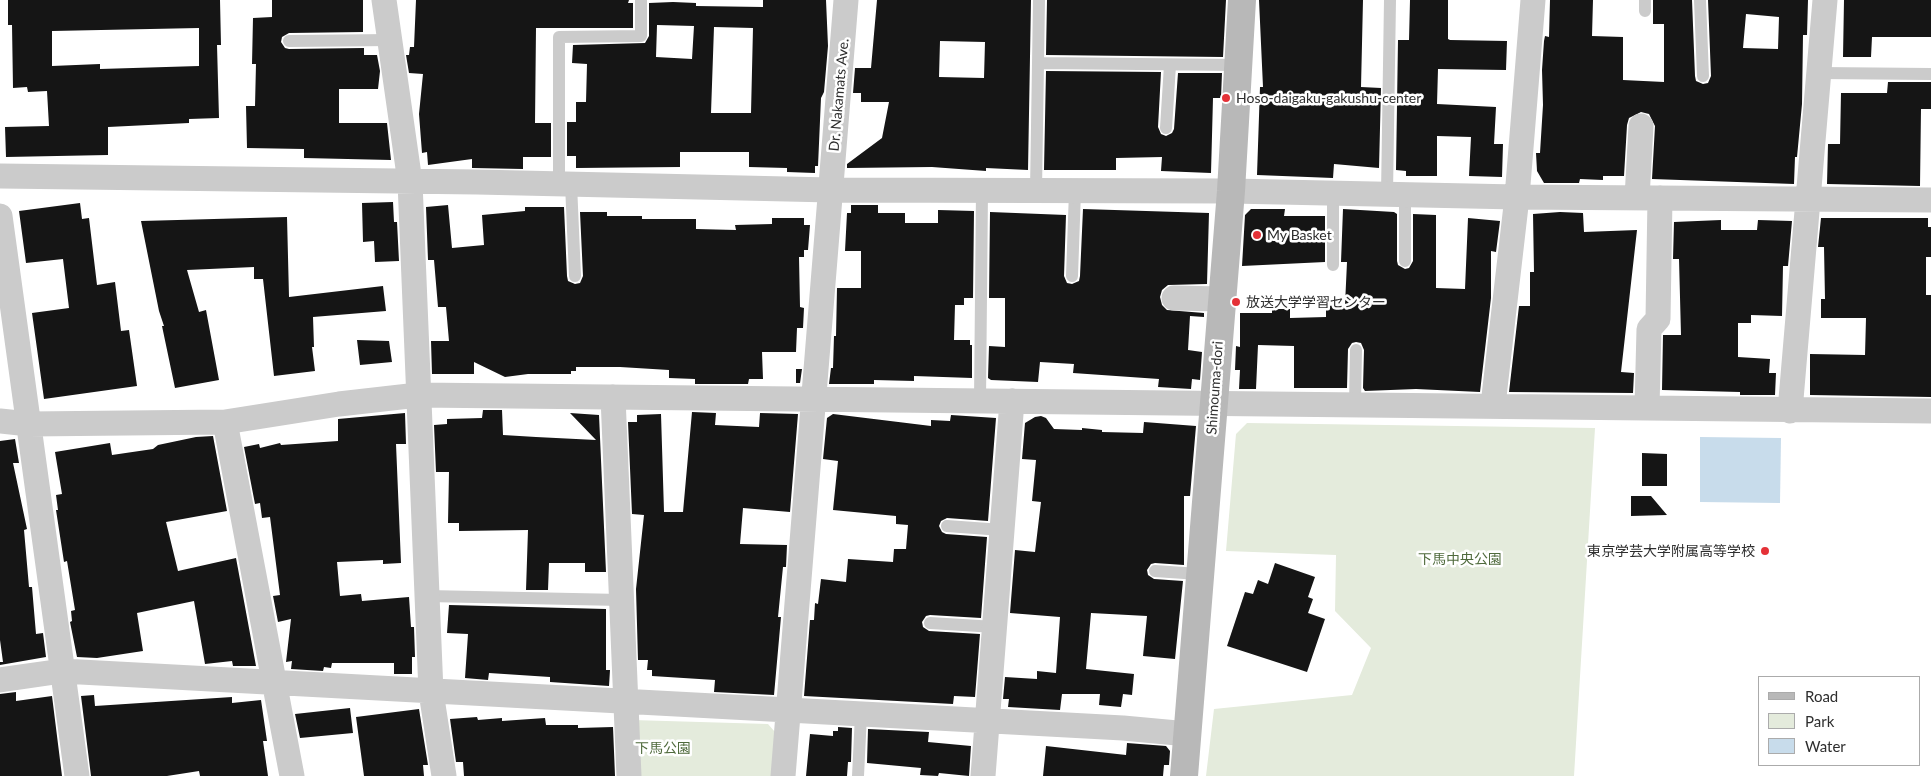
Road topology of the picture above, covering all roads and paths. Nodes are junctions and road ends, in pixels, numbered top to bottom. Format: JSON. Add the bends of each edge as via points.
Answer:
{"nodes":[{"id":1,"x":384,"y":0,"type":"edge"},
{"id":2,"x":641,"y":0,"type":"edge"},
{"id":3,"x":846,"y":0,"type":"edge"},
{"id":4,"x":1039,"y":0,"type":"edge"},
{"id":5,"x":1242,"y":0,"type":"edge"},
{"id":6,"x":1390,"y":0,"type":"edge"},
{"id":7,"x":1533,"y":0,"type":"edge"},
{"id":8,"x":1700,"y":0,"type":"edge"},
{"id":9,"x":1825,"y":0,"type":"edge"},
{"id":10,"x":391,"y":40,"type":"junction"},
{"id":11,"x":289,"y":41,"type":"dead end"},
{"id":12,"x":1040,"y":63,"type":"junction"},
{"id":13,"x":1170,"y":65,"type":"junction"},
{"id":14,"x":1238,"y":66,"type":"junction"},
{"id":15,"x":1819,"y":73,"type":"junction"},
{"id":16,"x":1931,"y":74,"type":"edge"},
{"id":17,"x":1704,"y":76,"type":"dead end"},
{"id":18,"x":1641,"y":126,"type":"dead end"},
{"id":19,"x":1166,"y":128,"type":"dead end"},
{"id":20,"x":0,"y":176,"type":"edge"},
{"id":21,"x":410,"y":182,"type":"junction"},
{"id":22,"x":565,"y":184,"type":"junction"},
{"id":23,"x":831,"y":190,"type":"junction"},
{"id":24,"x":982,"y":190,"type":"junction"},
{"id":25,"x":1036,"y":190,"type":"junction"},
{"id":26,"x":1075,"y":191,"type":"junction"},
{"id":27,"x":1231,"y":191,"type":"junction"},
{"id":28,"x":1333,"y":193,"type":"junction"},
{"id":29,"x":1396,"y":194,"type":"junction"},
{"id":30,"x":1517,"y":197,"type":"junction"},
{"id":31,"x":1648,"y":198,"type":"junction"},
{"id":32,"x":1807,"y":200,"type":"junction"},
{"id":33,"x":1931,"y":200,"type":"edge"},
{"id":34,"x":0,"y":216,"type":"edge"},
{"id":35,"x":1405,"y":261,"type":"dead end"},
{"id":36,"x":1333,"y":265,"type":"dead end"},
{"id":37,"x":575,"y":276,"type":"dead end"},
{"id":38,"x":1072,"y":276,"type":"dead end"},
{"id":39,"x":1174,"y":298,"type":"dead end"},
{"id":40,"x":1221,"y":299,"type":"junction"},
{"id":41,"x":1356,"y":350,"type":"dead end"},
{"id":42,"x":418,"y":395,"type":"junction"},
{"id":43,"x":613,"y":397,"type":"junction"},
{"id":44,"x":814,"y":399,"type":"junction"},
{"id":45,"x":980,"y":401,"type":"junction"},
{"id":46,"x":1012,"y":401,"type":"junction"},
{"id":47,"x":1214,"y":402,"type":"junction"},
{"id":48,"x":1355,"y":404,"type":"junction"},
{"id":49,"x":1493,"y":405,"type":"junction"},
{"id":50,"x":1647,"y":407,"type":"junction"},
{"id":51,"x":1790,"y":411,"type":"junction"},
{"id":52,"x":1931,"y":411,"type":"edge"},
{"id":53,"x":0,"y":421,"type":"edge"},
{"id":54,"x":225,"y":422,"type":"junction"},
{"id":55,"x":29,"y":424,"type":"junction"},
{"id":56,"x":947,"y":526,"type":"dead end"},
{"id":57,"x":1002,"y":530,"type":"junction"},
{"id":58,"x":1155,"y":571,"type":"dead end"},
{"id":59,"x":1199,"y":574,"type":"junction"},
{"id":60,"x":427,"y":596,"type":"junction"},
{"id":61,"x":621,"y":600,"type":"junction"},
{"id":62,"x":930,"y":623,"type":"dead end"},
{"id":63,"x":995,"y":627,"type":"junction"},
{"id":64,"x":62,"y":670,"type":"junction"},
{"id":65,"x":0,"y":680,"type":"edge"},
{"id":66,"x":275,"y":683,"type":"junction"},
{"id":67,"x":431,"y":692,"type":"junction"},
{"id":68,"x":625,"y":702,"type":"junction"},
{"id":69,"x":788,"y":711,"type":"junction"},
{"id":70,"x":862,"y":715,"type":"junction"},
{"id":71,"x":988,"y":723,"type":"junction"},
{"id":72,"x":1188,"y":734,"type":"junction"},
{"id":73,"x":77,"y":776,"type":"edge"},
{"id":74,"x":292,"y":776,"type":"edge"},
{"id":75,"x":444,"y":776,"type":"edge"},
{"id":76,"x":630,"y":776,"type":"edge"},
{"id":77,"x":783,"y":776,"type":"edge"},
{"id":78,"x":858,"y":776,"type":"edge"},
{"id":79,"x":983,"y":776,"type":"edge"},
{"id":80,"x":1184,"y":776,"type":"edge"}],
"edges":[{"from":1,"to":10,"type":"street"},
{"from":2,"to":22,"type":"lane","via":[[640,36],[560,37]]},
{"from":3,"to":23,"type":"street","name":"Dr. Nakamats Ave."},
{"from":4,"to":12,"type":"lane"},
{"from":5,"to":14,"type":"street","name":"Shimouma-dori"},
{"from":6,"to":29,"type":"lane"},
{"from":7,"to":30,"type":"street"},
{"from":8,"to":17,"type":"lane"},
{"from":9,"to":15,"type":"street"},
{"from":10,"to":11,"type":"lane"},
{"from":10,"to":21,"type":"street"},
{"from":12,"to":13,"type":"lane"},
{"from":12,"to":25,"type":"lane"},
{"from":13,"to":14,"type":"lane"},
{"from":13,"to":19,"type":"lane"},
{"from":14,"to":27,"type":"street","name":"Shimouma-dori"},
{"from":15,"to":16,"type":"lane"},
{"from":15,"to":32,"type":"street"},
{"from":18,"to":31,"type":"street"},
{"from":20,"to":21,"type":"street"},
{"from":21,"to":22,"type":"street"},
{"from":21,"to":42,"type":"street"},
{"from":22,"to":23,"type":"street"},
{"from":22,"to":37,"type":"lane"},
{"from":23,"to":24,"type":"street"},
{"from":23,"to":44,"type":"street","name":"Dr. Nakamats Ave."},
{"from":24,"to":25,"type":"street"},
{"from":24,"to":45,"type":"lane"},
{"from":25,"to":26,"type":"street"},
{"from":26,"to":27,"type":"street"},
{"from":26,"to":38,"type":"lane"},
{"from":27,"to":28,"type":"street"},
{"from":27,"to":40,"type":"street","name":"Shimouma-dori"},
{"from":28,"to":29,"type":"street"},
{"from":28,"to":36,"type":"lane"},
{"from":29,"to":30,"type":"street"},
{"from":29,"to":35,"type":"lane"},
{"from":30,"to":31,"type":"street"},
{"from":30,"to":49,"type":"street"},
{"from":31,"to":32,"type":"street"},
{"from":31,"to":50,"type":"street","via":[[1658,320],[1648,329]]},
{"from":32,"to":33,"type":"street"},
{"from":32,"to":51,"type":"street"},
{"from":34,"to":55,"type":"street"},
{"from":39,"to":40,"type":"street"},
{"from":40,"to":47,"type":"street","name":"Shimouma-dori"},
{"from":41,"to":48,"type":"lane"},
{"from":42,"to":43,"type":"street"},
{"from":42,"to":54,"type":"street"},
{"from":42,"to":60,"type":"street"},
{"from":43,"to":44,"type":"street"},
{"from":43,"to":61,"type":"street"},
{"from":44,"to":45,"type":"street"},
{"from":44,"to":69,"type":"street","name":"Dr. Nakamats Ave."},
{"from":45,"to":46,"type":"street"},
{"from":46,"to":47,"type":"street"},
{"from":46,"to":57,"type":"street"},
{"from":47,"to":48,"type":"street"},
{"from":47,"to":59,"type":"street","name":"Shimouma-dori"},
{"from":48,"to":49,"type":"street"},
{"from":49,"to":50,"type":"street"},
{"from":50,"to":51,"type":"street"},
{"from":51,"to":52,"type":"street"},
{"from":53,"to":55,"type":"street"},
{"from":54,"to":55,"type":"street"},
{"from":54,"to":66,"type":"street"},
{"from":55,"to":64,"type":"street"},
{"from":56,"to":57,"type":"lane"},
{"from":57,"to":63,"type":"street"},
{"from":58,"to":59,"type":"lane"},
{"from":59,"to":72,"type":"street","name":"Shimouma-dori"},
{"from":60,"to":61,"type":"lane"},
{"from":60,"to":67,"type":"street"},
{"from":61,"to":68,"type":"street"},
{"from":62,"to":63,"type":"lane"},
{"from":63,"to":71,"type":"street"},
{"from":64,"to":65,"type":"street"},
{"from":64,"to":66,"type":"street"},
{"from":64,"to":73,"type":"street"},
{"from":66,"to":67,"type":"street"},
{"from":66,"to":74,"type":"street"},
{"from":67,"to":68,"type":"street"},
{"from":67,"to":75,"type":"street"},
{"from":68,"to":69,"type":"street"},
{"from":68,"to":76,"type":"street"},
{"from":69,"to":70,"type":"street"},
{"from":69,"to":77,"type":"street","name":"Dr. Nakamats Ave."},
{"from":70,"to":71,"type":"street"},
{"from":70,"to":78,"type":"lane"},
{"from":71,"to":72,"type":"street"},
{"from":71,"to":79,"type":"street"},
{"from":72,"to":80,"type":"street","name":"Shimouma-dori"}]}
